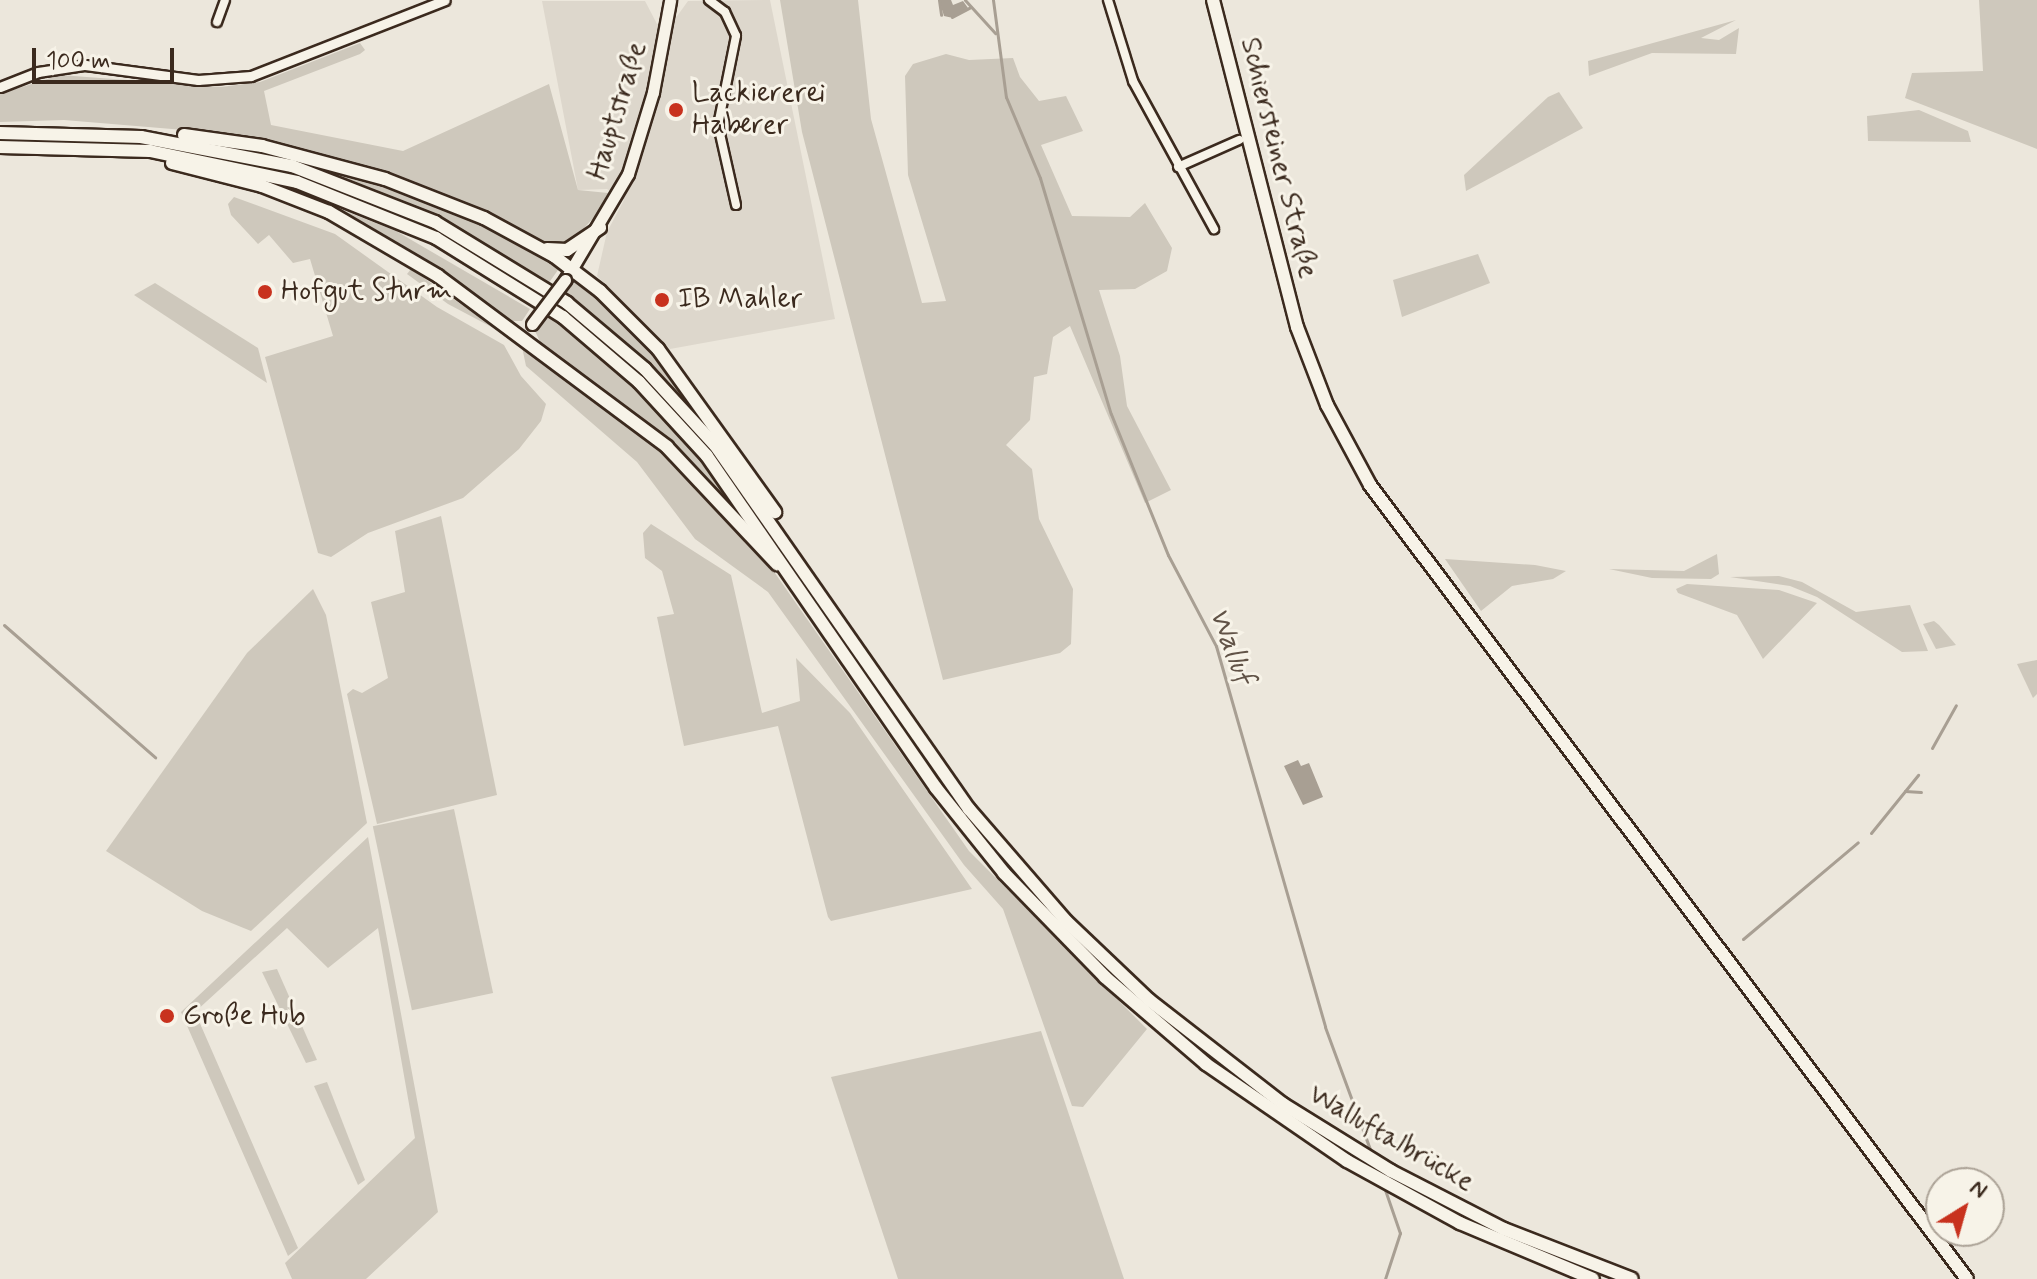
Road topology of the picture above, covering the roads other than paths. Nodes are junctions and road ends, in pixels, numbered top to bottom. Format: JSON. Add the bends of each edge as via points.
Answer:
{"nodes":[{"id":1,"x":225,"y":0,"type":"edge"},
{"id":2,"x":445,"y":0,"type":"edge"},
{"id":3,"x":670,"y":0,"type":"edge"},
{"id":4,"x":709,"y":0,"type":"edge"},
{"id":5,"x":1108,"y":0,"type":"edge"},
{"id":6,"x":1213,"y":0,"type":"edge"},
{"id":7,"x":217,"y":22,"type":"dead end"},
{"id":8,"x":0,"y":87,"type":"edge"},
{"id":9,"x":0,"y":133,"type":"edge"},
{"id":10,"x":141,"y":137,"type":"junction"},
{"id":11,"x":1239,"y":140,"type":"dead end"},
{"id":12,"x":0,"y":147,"type":"edge"},
{"id":13,"x":100,"y":147,"type":"junction"},
{"id":14,"x":1178,"y":167,"type":"junction"},
{"id":15,"x":736,"y":205,"type":"dead end"},
{"id":16,"x":600,"y":228,"type":"junction"},
{"id":17,"x":1214,"y":229,"type":"dead end"},
{"id":18,"x":538,"y":246,"type":"junction"},
{"id":19,"x":568,"y":274,"type":"junction"},
{"id":20,"x":523,"y":337,"type":"junction"},
{"id":21,"x":802,"y":564,"type":"junction"},
{"id":22,"x":822,"y":619,"type":"junction"},
{"id":23,"x":1145,"y":1005,"type":"junction"},
{"id":24,"x":1593,"y":1279,"type":"edge"},
{"id":25,"x":1632,"y":1279,"type":"edge"},
{"id":26,"x":1967,"y":1279,"type":"edge"}],
"edges":[{"from":1,"to":7,"type":"street"},
{"from":2,"to":8,"type":"street","via":[[251,76],[198,80],[85,65],[38,72]]},
{"from":3,"to":16,"type":"main road","name":"Hauptstraße","via":[[628,174]]},
{"from":4,"to":15,"type":"street","via":[[725,12],[736,36],[718,125]]},
{"from":5,"to":14,"type":"street","via":[[1133,81]]},
{"from":6,"to":26,"type":"main road","name":"Schiersteiner Straße","via":[[1297,327],[1327,405],[1396,522]]},
{"from":9,"to":10,"type":"main road"},
{"from":10,"to":18,"type":"main road","via":[[188,135],[326,161],[442,199]]},
{"from":10,"to":21,"type":"main road","via":[[242,153],[341,182],[435,222],[525,273],[607,335],[681,406]]},
{"from":11,"to":14,"type":"street"},
{"from":12,"to":13,"type":"main road"},
{"from":13,"to":20,"type":"main road","via":[[222,173],[329,212],[438,276]]},
{"from":13,"to":22,"type":"main road","via":[[199,159],[297,182],[436,238],[522,288],[602,349],[675,418],[738,495]]},
{"from":14,"to":17,"type":"street"},
{"from":16,"to":18,"type":"main road","via":[[567,250]]},
{"from":16,"to":19,"type":"main road","name":"Hauptstraße"},
{"from":18,"to":19,"type":"main road"},
{"from":19,"to":20,"type":"main road","name":"Hauptstraße","bridge":true},
{"from":19,"to":21,"type":"main road","via":[[633,321],[687,385],[770,503]]},
{"from":20,"to":22,"type":"main road","via":[[697,474]]},
{"from":21,"to":23,"type":"main road","via":[[969,809]]},
{"from":22,"to":23,"type":"main road","via":[[972,836],[1036,909]]},
{"from":23,"to":24,"type":"main road","name":"Walluftalbrücke","via":[[1240,1090],[1347,1161],[1473,1229]]},
{"from":23,"to":25,"type":"main road","name":"Walluftalbrücke","via":[[1283,1104],[1391,1171],[1504,1229]]}]}
